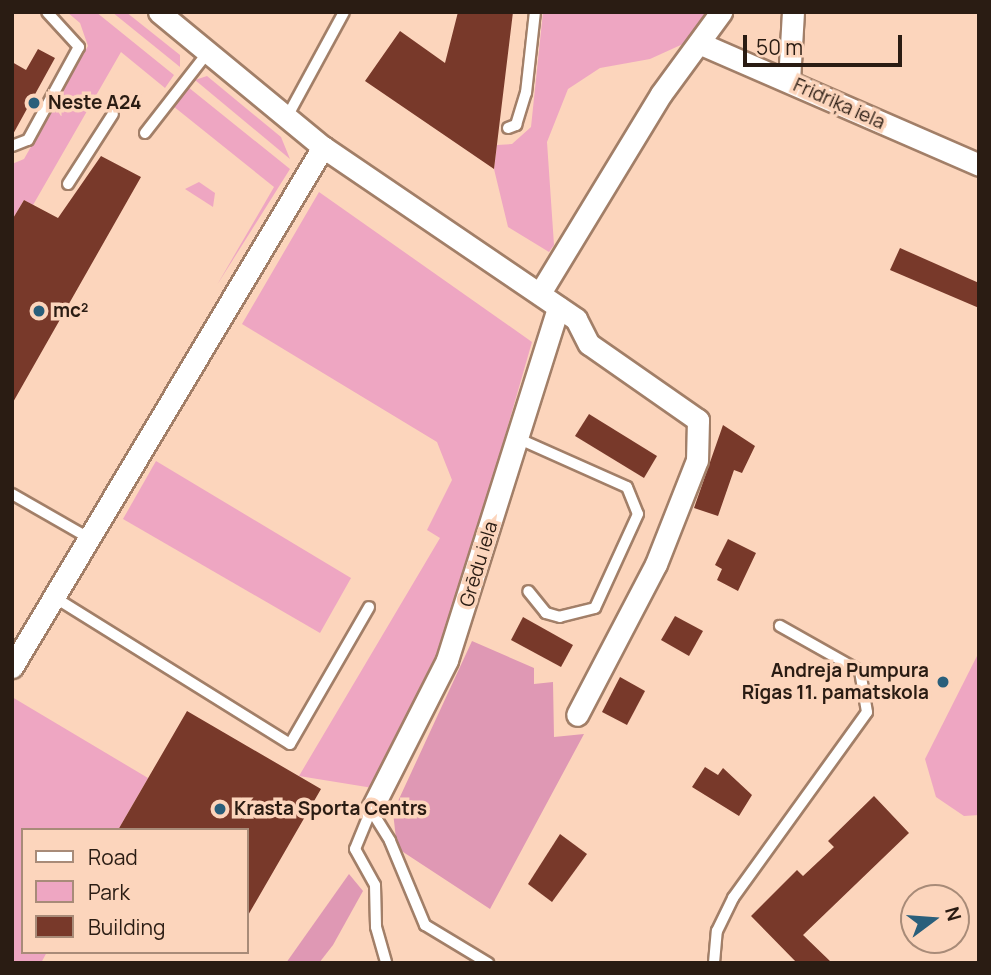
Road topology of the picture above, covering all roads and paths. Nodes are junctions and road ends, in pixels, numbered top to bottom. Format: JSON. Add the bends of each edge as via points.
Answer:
{"nodes":[{"id":1,"x":47,"y":12,"type":"edge"},
{"id":2,"x":159,"y":12,"type":"edge"},
{"id":3,"x":344,"y":12,"type":"edge"},
{"id":4,"x":535,"y":12,"type":"edge"},
{"id":5,"x":721,"y":12,"type":"edge"},
{"id":6,"x":793,"y":12,"type":"edge"},
{"id":7,"x":699,"y":43,"type":"junction"},
{"id":8,"x":208,"y":52,"type":"junction"},
{"id":9,"x":789,"y":81,"type":"junction"},
{"id":10,"x":113,"y":114,"type":"dead end"},
{"id":11,"x":287,"y":117,"type":"junction"},
{"id":12,"x":508,"y":128,"type":"dead end"},
{"id":13,"x":145,"y":133,"type":"dead end"},
{"id":14,"x":12,"y":146,"type":"edge"},
{"id":15,"x":324,"y":147,"type":"junction"},
{"id":16,"x":979,"y":166,"type":"edge"},
{"id":17,"x":68,"y":184,"type":"dead end"},
{"id":18,"x":540,"y":293,"type":"junction"},
{"id":19,"x":558,"y":307,"type":"junction"},
{"id":20,"x":517,"y":438,"type":"junction"},
{"id":21,"x":12,"y":494,"type":"edge"},
{"id":22,"x":87,"y":537,"type":"junction"},
{"id":23,"x":527,"y":591,"type":"dead end"},
{"id":24,"x":54,"y":597,"type":"junction"},
{"id":25,"x":369,"y":607,"type":"dead end"},
{"id":26,"x":780,"y":626,"type":"dead end"},
{"id":27,"x":12,"y":667,"type":"edge"},
{"id":28,"x":577,"y":715,"type":"dead end"},
{"id":29,"x":370,"y":810,"type":"junction"},
{"id":30,"x":386,"y":963,"type":"edge"},
{"id":31,"x":488,"y":963,"type":"edge"},
{"id":32,"x":714,"y":963,"type":"edge"}],
"edges":[{"from":1,"to":14,"type":"lane","via":[[79,47],[28,140]]},
{"from":2,"to":8,"type":"street"},
{"from":3,"to":11,"type":"lane"},
{"from":4,"to":12,"type":"lane","via":[[526,93],[516,125]]},
{"from":5,"to":7,"type":"street"},
{"from":6,"to":9,"type":"street"},
{"from":7,"to":9,"type":"street","name":"Fridriķa iela"},
{"from":7,"to":18,"type":"street"},
{"from":8,"to":11,"type":"street"},
{"from":8,"to":13,"type":"lane"},
{"from":9,"to":16,"type":"street","name":"Fridriķa iela"},
{"from":10,"to":17,"type":"lane"},
{"from":11,"to":15,"type":"street"},
{"from":15,"to":18,"type":"street"},
{"from":15,"to":22,"type":"street"},
{"from":18,"to":19,"type":"street"},
{"from":19,"to":20,"type":"street","name":"Grēdu iela"},
{"from":19,"to":28,"type":"street","via":[[576,319],[589,344],[682,407],[701,430],[697,460],[656,564]]},
{"from":20,"to":23,"type":"lane","via":[[626,487],[638,514],[595,608],[560,617],[546,612]]},
{"from":20,"to":29,"type":"street","name":"Grēdu iela","via":[[447,660]]},
{"from":21,"to":22,"type":"lane"},
{"from":22,"to":24,"type":"street"},
{"from":24,"to":25,"type":"lane","via":[[290,744]]},
{"from":24,"to":27,"type":"street"},
{"from":26,"to":32,"type":"lane","via":[[860,671],[867,712],[733,898],[717,930]]},
{"from":29,"to":30,"type":"lane","via":[[355,849],[376,885],[376,927]]},
{"from":29,"to":31,"type":"lane","via":[[390,841],[425,925]]}]}
